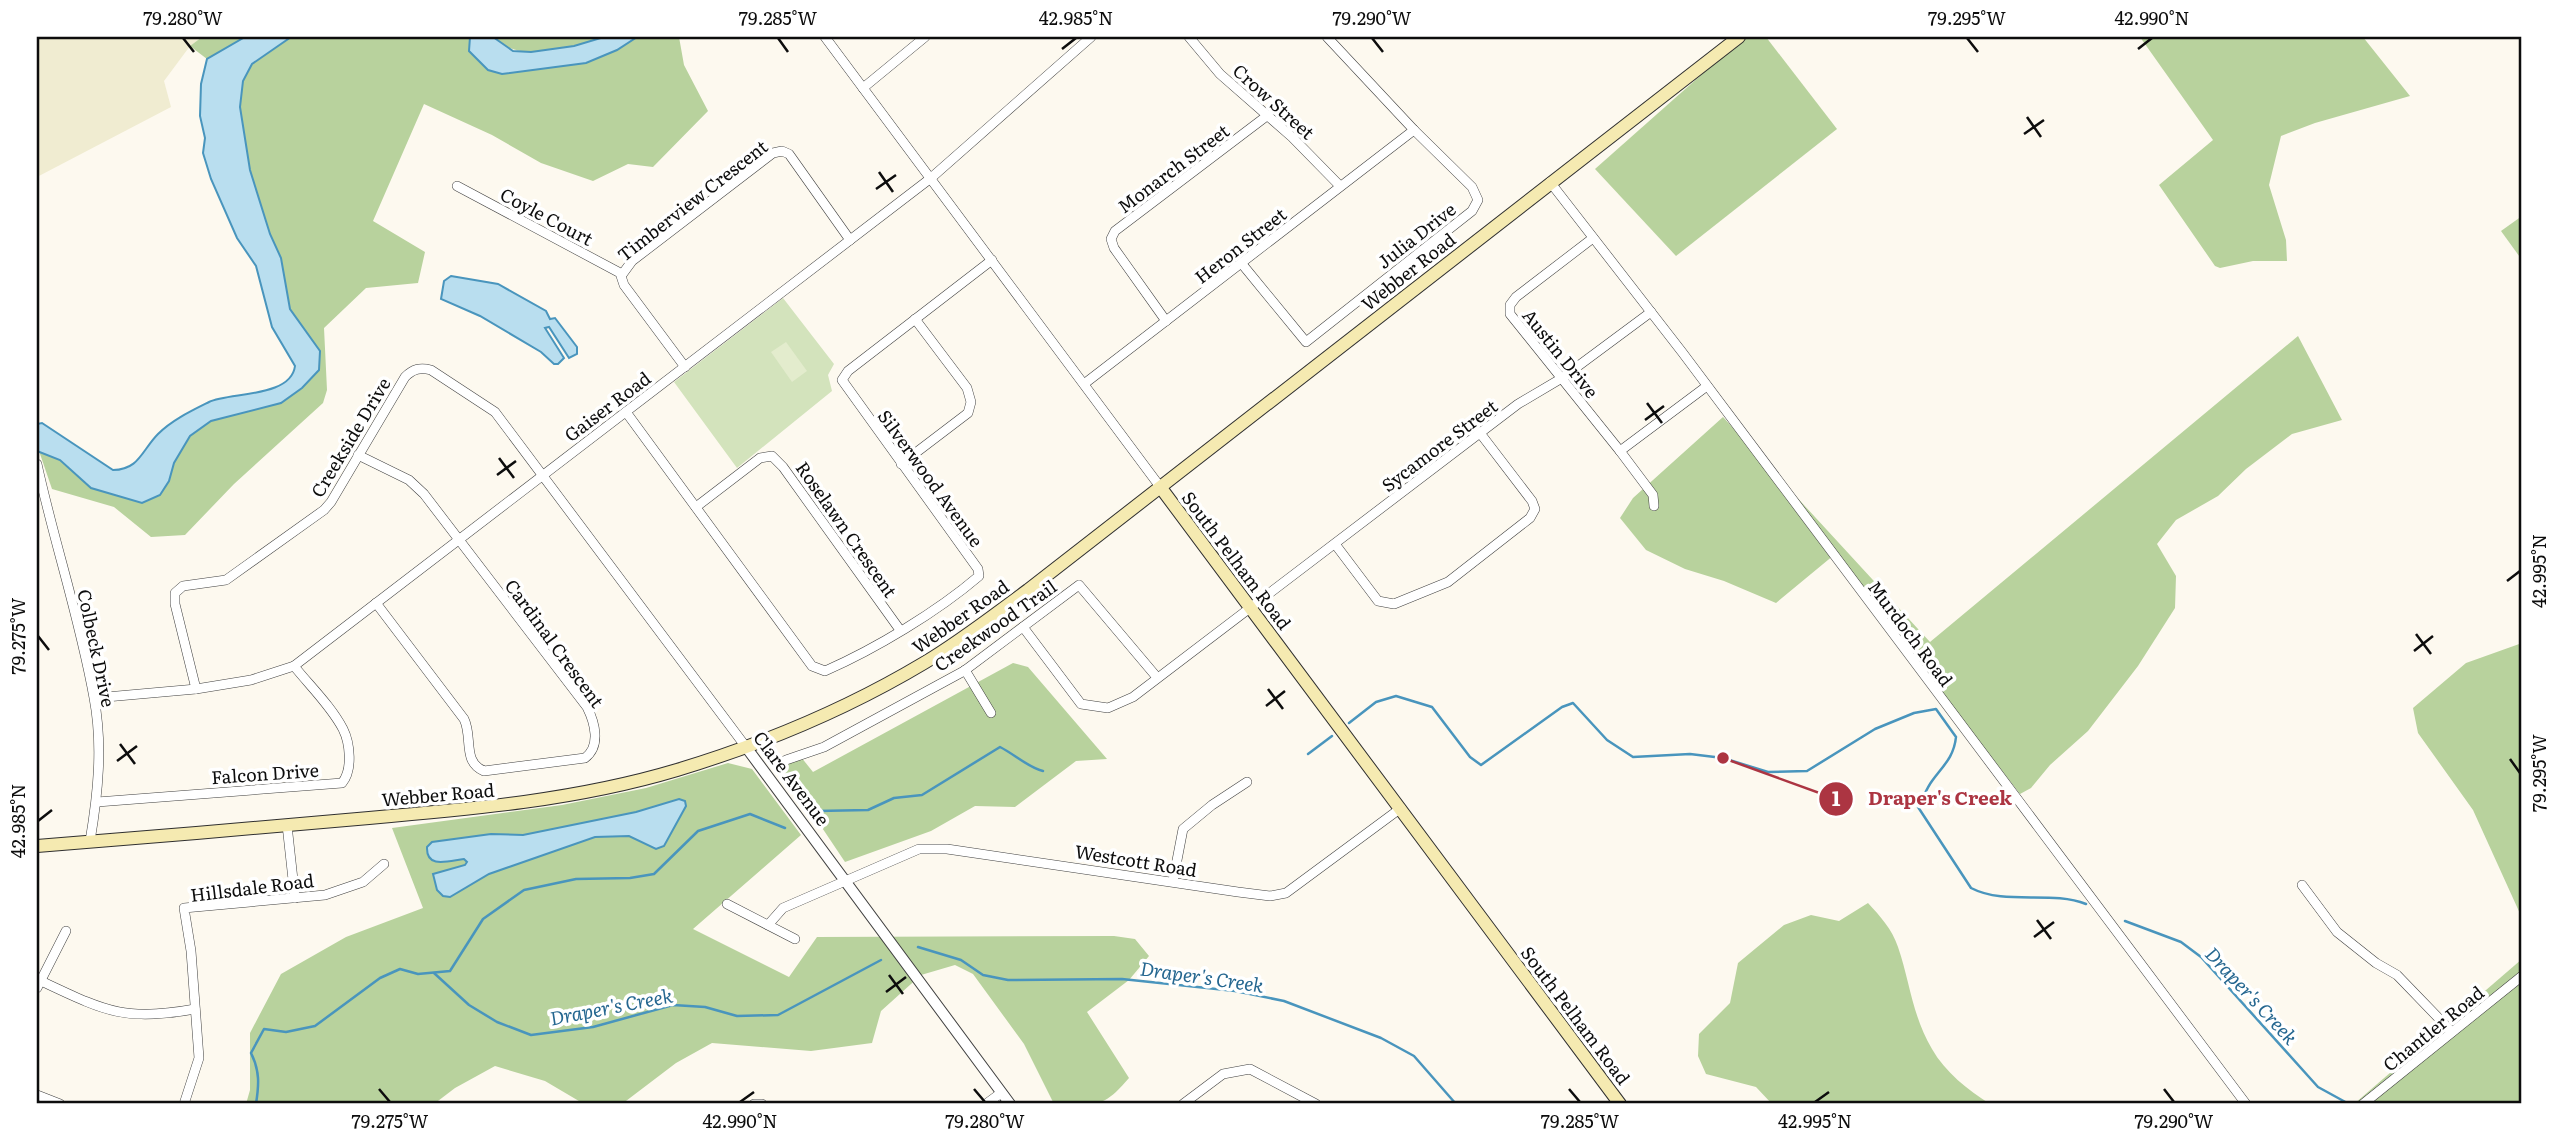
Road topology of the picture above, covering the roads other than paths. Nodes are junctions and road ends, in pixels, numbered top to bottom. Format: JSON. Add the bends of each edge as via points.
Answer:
{"nodes":[{"id":1,"x":825,"y":37,"type":"edge"},
{"id":2,"x":925,"y":37,"type":"edge"},
{"id":3,"x":1091,"y":37,"type":"edge"},
{"id":4,"x":1189,"y":37,"type":"edge"},
{"id":5,"x":1326,"y":37,"type":"edge"},
{"id":6,"x":1739,"y":37,"type":"edge"},
{"id":7,"x":863,"y":88,"type":"junction"},
{"id":8,"x":1268,"y":116,"type":"junction"},
{"id":9,"x":1414,"y":130,"type":"junction"},
{"id":10,"x":931,"y":178,"type":"junction"},
{"id":11,"x":1550,"y":182,"type":"junction"},
{"id":12,"x":457,"y":186,"type":"dead end"},
{"id":13,"x":1340,"y":186,"type":"junction"},
{"id":14,"x":1594,"y":238,"type":"junction"},
{"id":15,"x":850,"y":240,"type":"junction"},
{"id":16,"x":992,"y":260,"type":"junction"},
{"id":17,"x":1242,"y":264,"type":"junction"},
{"id":18,"x":622,"y":274,"type":"junction"},
{"id":19,"x":1651,"y":312,"type":"junction"},
{"id":20,"x":915,"y":319,"type":"junction"},
{"id":21,"x":1166,"y":321,"type":"junction"},
{"id":22,"x":685,"y":367,"type":"junction"},
{"id":23,"x":1562,"y":378,"type":"junction"},
{"id":24,"x":1084,"y":384,"type":"junction"},
{"id":25,"x":1707,"y":386,"type":"junction"},
{"id":26,"x":626,"y":412,"type":"junction"},
{"id":27,"x":1480,"y":433,"type":"junction"},
{"id":28,"x":1620,"y":451,"type":"junction"},
{"id":29,"x":358,"y":455,"type":"junction"},
{"id":30,"x":37,"y":464,"type":"edge"},
{"id":31,"x":901,"y":464,"type":"junction"},
{"id":32,"x":543,"y":476,"type":"junction"},
{"id":33,"x":1161,"y":488,"type":"junction"},
{"id":34,"x":1654,"y":506,"type":"dead end"},
{"id":35,"x":696,"y":507,"type":"junction"},
{"id":36,"x":459,"y":540,"type":"junction"},
{"id":37,"x":1335,"y":544,"type":"junction"},
{"id":38,"x":376,"y":603,"type":"junction"},
{"id":39,"x":1251,"y":608,"type":"junction"},
{"id":40,"x":1023,"y":627,"type":"junction"},
{"id":41,"x":900,"y":630,"type":"junction"},
{"id":42,"x":295,"y":666,"type":"junction"},
{"id":43,"x":965,"y":670,"type":"junction"},
{"id":44,"x":1155,"y":676,"type":"dead end"},
{"id":45,"x":197,"y":689,"type":"junction"},
{"id":46,"x":95,"y":698,"type":"junction"},
{"id":47,"x":991,"y":713,"type":"dead end"},
{"id":48,"x":746,"y":747,"type":"junction"},
{"id":49,"x":786,"y":760,"type":"dead end"},
{"id":50,"x":1247,"y":782,"type":"dead end"},
{"id":51,"x":97,"y":802,"type":"junction"},
{"id":52,"x":1401,"y":808,"type":"junction"},
{"id":53,"x":287,"y":825,"type":"junction"},
{"id":54,"x":90,"y":841,"type":"junction"},
{"id":55,"x":37,"y":846,"type":"edge"},
{"id":56,"x":384,"y":864,"type":"dead end"},
{"id":57,"x":846,"y":879,"type":"junction"},
{"id":58,"x":1172,"y":881,"type":"junction"},
{"id":59,"x":2302,"y":886,"type":"dead end"},
{"id":60,"x":295,"y":898,"type":"junction"},
{"id":61,"x":727,"y":904,"type":"dead end"},
{"id":62,"x":768,"y":925,"type":"junction"},
{"id":63,"x":66,"y":932,"type":"dead end"},
{"id":64,"x":795,"y":939,"type":"dead end"},
{"id":65,"x":2522,"y":976,"type":"edge"},
{"id":66,"x":39,"y":985,"type":"edge"},
{"id":67,"x":195,"y":1009,"type":"junction"},
{"id":68,"x":2452,"y":1032,"type":"junction"},
{"id":69,"x":1001,"y":1093,"type":"junction"},
{"id":70,"x":37,"y":1095,"type":"edge"},
{"id":71,"x":60,"y":1104,"type":"edge"},
{"id":72,"x":184,"y":1104,"type":"edge"},
{"id":73,"x":754,"y":1104,"type":"edge"},
{"id":74,"x":762,"y":1104,"type":"edge"},
{"id":75,"x":986,"y":1104,"type":"edge"},
{"id":76,"x":1010,"y":1104,"type":"edge"},
{"id":77,"x":1183,"y":1104,"type":"edge"},
{"id":78,"x":1316,"y":1104,"type":"edge"},
{"id":79,"x":1620,"y":1104,"type":"edge"},
{"id":80,"x":2246,"y":1104,"type":"edge"},
{"id":81,"x":2363,"y":1104,"type":"edge"}],
"edges":[{"from":1,"to":7,"type":"street","name":"South Pelham Road"},
{"from":2,"to":7,"type":"street"},
{"from":3,"to":10,"type":"street","name":"Gaiser Road"},
{"from":4,"to":8,"type":"street","name":"Crow Street","via":[[1220,74]]},
{"from":5,"to":9,"type":"street","name":"Julia Drive"},
{"from":6,"to":11,"type":"main road","name":"Webber Road"},
{"from":7,"to":10,"type":"street","name":"South Pelham Road"},
{"from":8,"to":13,"type":"street","name":"Crow Street"},
{"from":8,"to":21,"type":"street","name":"Monarch Street","via":[[1115,231],[1111,239]]},
{"from":9,"to":13,"type":"street","name":"Heron Street"},
{"from":9,"to":17,"type":"street","name":"Julia Drive","via":[[1472,187],[1478,200],[1472,211],[1306,342]]},
{"from":10,"to":15,"type":"street","name":"Gaiser Road"},
{"from":10,"to":16,"type":"street","name":"South Pelham Road"},
{"from":11,"to":14,"type":"street","name":"Murdoch Road"},
{"from":11,"to":33,"type":"main road","name":"Webber Road"},
{"from":12,"to":18,"type":"street","name":"Coyle Court"},
{"from":13,"to":17,"type":"street","name":"Heron Street"},
{"from":14,"to":19,"type":"street","name":"Murdoch Road"},
{"from":14,"to":23,"type":"street","name":"Austin Drive","via":[[1510,306],[1510,314]]},
{"from":15,"to":18,"type":"street","name":"Timberview Crescent","via":[[789,154],[782,151],[773,153],[654,244]]},
{"from":15,"to":22,"type":"street","name":"Gaiser Road"},
{"from":16,"to":20,"type":"street","name":"Silverwood Avenue"},
{"from":16,"to":24,"type":"street","name":"South Pelham Road"},
{"from":17,"to":21,"type":"street","name":"Heron Street"},
{"from":18,"to":22,"type":"street","name":"Timberview Crescent","via":[[624,285]]},
{"from":19,"to":23,"type":"street","name":"Sycamore Street"},
{"from":19,"to":25,"type":"street","name":"Murdoch Road"},
{"from":20,"to":31,"type":"street","via":[[967,388],[971,407]]},
{"from":20,"to":31,"type":"street","name":"Silverwood Avenue","via":[[842,380]]},
{"from":21,"to":24,"type":"street","name":"Heron Street"},
{"from":22,"to":26,"type":"street","name":"Gaiser Road"},
{"from":23,"to":27,"type":"street","name":"Sycamore Street"},
{"from":23,"to":28,"type":"street","name":"Austin Drive"},
{"from":24,"to":33,"type":"street","name":"South Pelham Road"},
{"from":25,"to":28,"type":"street"},
{"from":25,"to":80,"type":"street","name":"Murdoch Road"},
{"from":26,"to":32,"type":"street","name":"Gaiser Road"},
{"from":26,"to":35,"type":"street","name":"Silverwood Avenue"},
{"from":27,"to":37,"type":"street","name":"Sycamore Street"},
{"from":27,"to":37,"type":"street","via":[[1535,509],[1530,518],[1448,582],[1394,604],[1378,601]]},
{"from":28,"to":34,"type":"street","name":"Austin Drive","via":[[1653,495]]},
{"from":29,"to":32,"type":"street","name":"Creekside Drive","via":[[405,377],[424,368],[495,412]]},
{"from":29,"to":36,"type":"street","via":[[417,486]]},
{"from":29,"to":45,"type":"street","name":"Creekside Drive","via":[[331,502],[313,519],[226,580],[183,586],[175,593]]},
{"from":30,"to":46,"type":"street","name":"Colbeck Drive"},
{"from":31,"to":41,"type":"street","name":"Silverwood Avenue","via":[[979,574]]},
{"from":32,"to":36,"type":"street","name":"Gaiser Road"},
{"from":32,"to":48,"type":"street","name":"Clare Avenue"},
{"from":33,"to":39,"type":"main road","name":"South Pelham Road"},
{"from":33,"to":48,"type":"main road","name":"Webber Road","via":[[976,629],[925,662],[843,706]]},
{"from":35,"to":41,"type":"street","name":"Silverwood Avenue","via":[[818,670],[832,668]]},
{"from":35,"to":41,"type":"street","name":"Roselawn Crescent","via":[[760,458],[772,456]]},
{"from":36,"to":38,"type":"street","name":"Gaiser Road"},
{"from":36,"to":38,"type":"street","name":"Cardinal Crescent","via":[[587,707],[594,723],[591,754],[484,771],[477,768],[471,762],[464,719]]},
{"from":37,"to":39,"type":"street","name":"Sycamore Street"},
{"from":38,"to":42,"type":"street","name":"Gaiser Road"},
{"from":39,"to":40,"type":"street","name":"Sycamore Street","via":[[1133,697],[1108,708],[1081,704]]},
{"from":39,"to":52,"type":"main road","name":"South Pelham Road"},
{"from":40,"to":43,"type":"street","name":"Creekwood Trail"},
{"from":40,"to":44,"type":"street","name":"Creekwood Trail","via":[[1079,585]]},
{"from":42,"to":45,"type":"street","name":"Gaiser Road","via":[[251,680]]},
{"from":42,"to":51,"type":"street","name":"Falcon Drive","via":[[344,731],[349,768],[342,783]]},
{"from":43,"to":47,"type":"street"},
{"from":43,"to":49,"type":"street","name":"Creekwood Trail","via":[[824,747]]},
{"from":45,"to":46,"type":"street","name":"Gaiser Road"},
{"from":46,"to":51,"type":"street","name":"Colbeck Drive"},
{"from":48,"to":53,"type":"main road","name":"Webber Road","via":[[623,785],[551,799]]},
{"from":48,"to":57,"type":"street","name":"Clare Avenue"},
{"from":50,"to":58,"type":"street","via":[[1183,829]]},
{"from":51,"to":54,"type":"street","name":"Colbeck Drive"},
{"from":52,"to":58,"type":"street","name":"Westcott Road","via":[[1286,893],[1270,896]]},
{"from":52,"to":79,"type":"main road","name":"South Pelham Road"},
{"from":53,"to":54,"type":"main road","name":"Webber Road"},
{"from":53,"to":60,"type":"street"},
{"from":54,"to":55,"type":"main road","name":"Webber Road"},
{"from":56,"to":60,"type":"street","name":"Hillsdale Road","via":[[352,887]]},
{"from":57,"to":58,"type":"street","name":"Westcott Road","via":[[919,849],[947,849]]},
{"from":57,"to":62,"type":"street","name":"Westcott Road","via":[[783,908]]},
{"from":57,"to":69,"type":"street","name":"Clare Avenue"},
{"from":59,"to":68,"type":"street","via":[[2337,932],[2397,975]]},
{"from":60,"to":67,"type":"street","name":"Hillsdale Road","via":[[184,908]]},
{"from":61,"to":62,"type":"street"},
{"from":62,"to":64,"type":"street"},
{"from":63,"to":66,"type":"street"},
{"from":65,"to":68,"type":"street","name":"Chantler Road"},
{"from":66,"to":67,"type":"street","via":[[117,1013],[137,1016]]},
{"from":67,"to":72,"type":"street","name":"Hillsdale Road","via":[[199,1058]]},
{"from":68,"to":81,"type":"street","name":"Chantler Road"},
{"from":69,"to":75,"type":"street"},
{"from":69,"to":76,"type":"street","name":"Clare Avenue"},
{"from":70,"to":71,"type":"street"},
{"from":73,"to":74,"type":"street"},
{"from":77,"to":78,"type":"street","via":[[1223,1074],[1250,1069]]}]}
